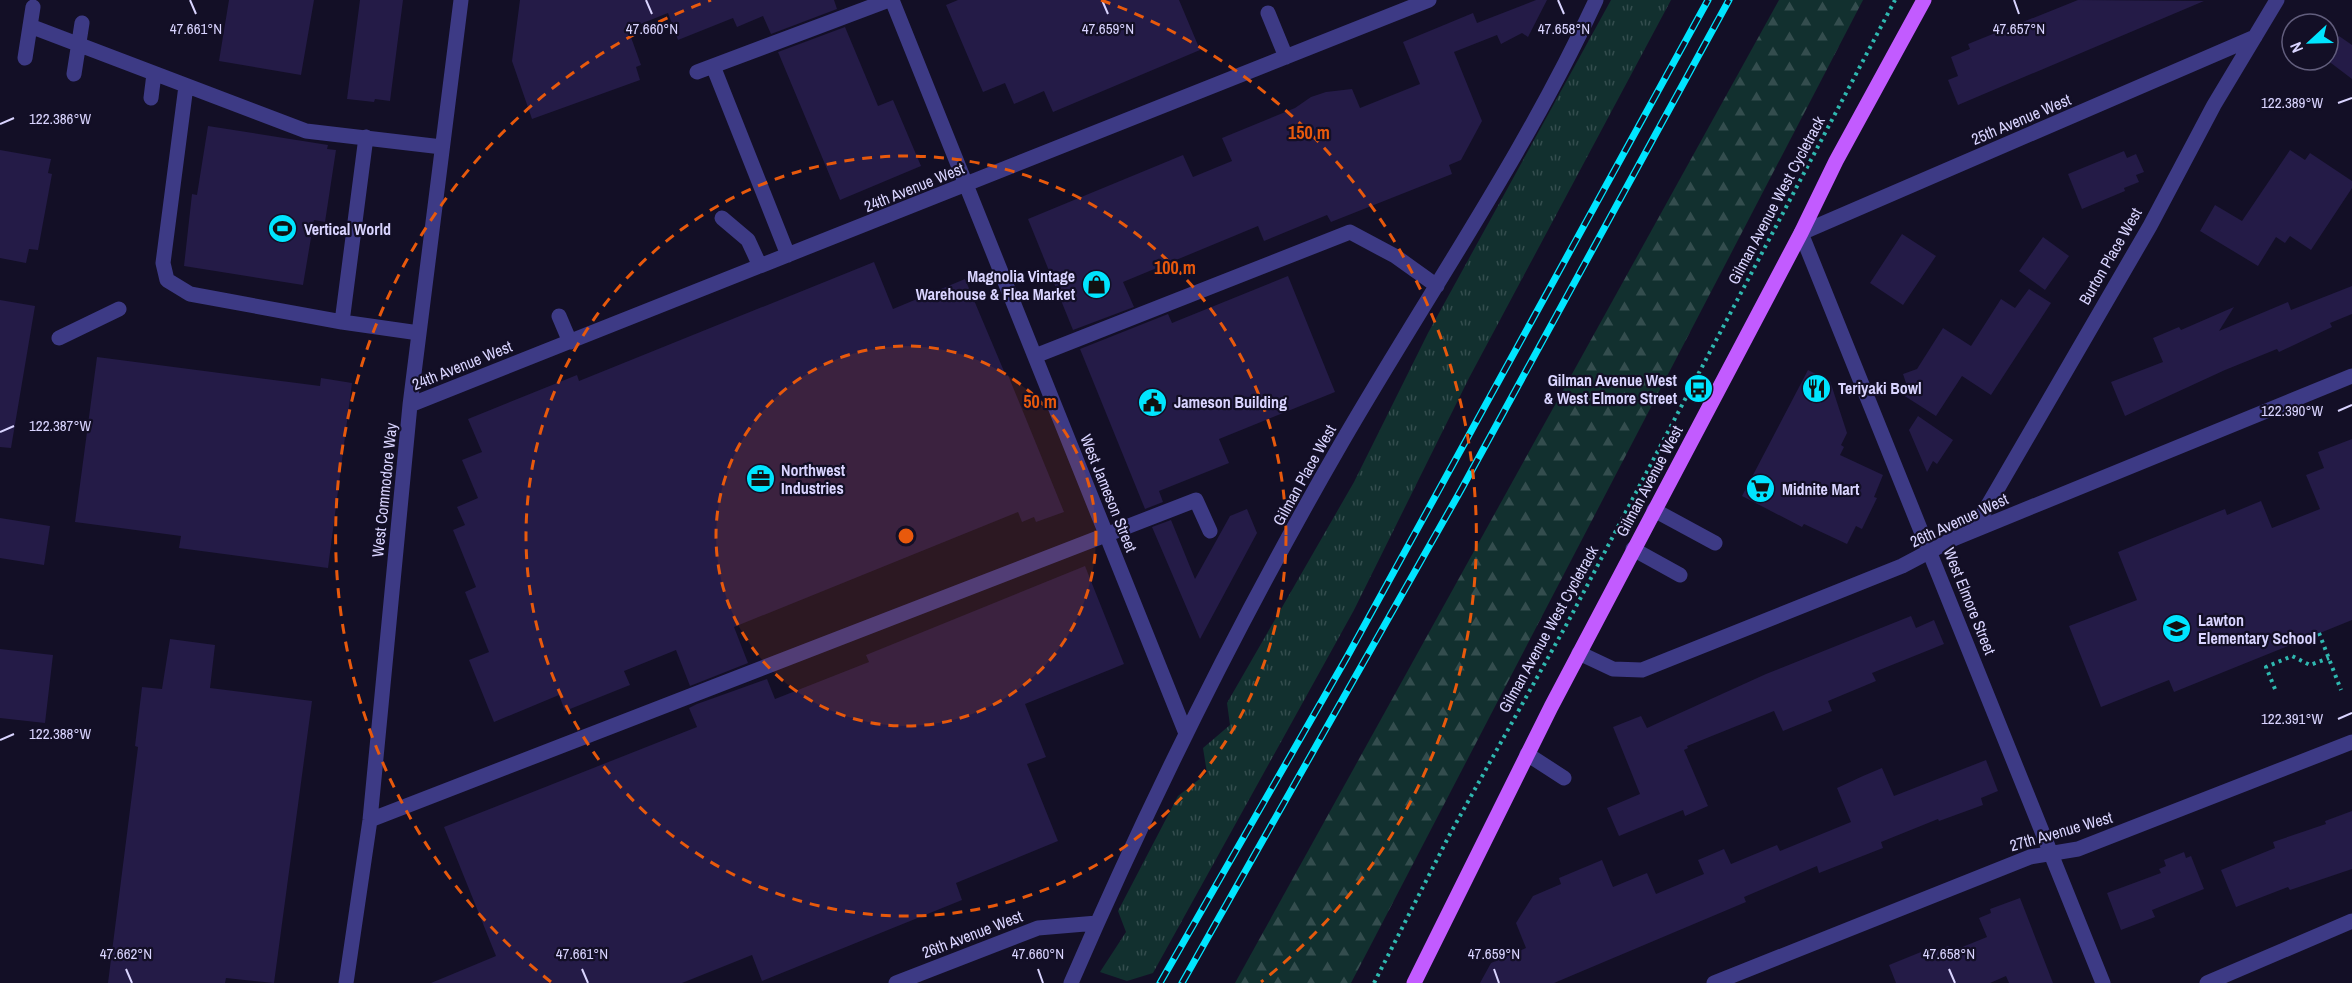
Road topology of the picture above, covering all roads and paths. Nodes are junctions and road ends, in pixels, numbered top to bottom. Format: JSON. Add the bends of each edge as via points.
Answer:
{"nodes":[{"id":1,"x":460,"y":0,"type":"edge"},
{"id":2,"x":891,"y":0,"type":"edge"},
{"id":3,"x":1429,"y":0,"type":"edge"},
{"id":4,"x":1596,"y":0,"type":"edge"},
{"id":5,"x":1895,"y":0,"type":"edge"},
{"id":6,"x":1924,"y":0,"type":"edge"},
{"id":7,"x":2277,"y":0,"type":"edge"},
{"id":8,"x":33,"y":7,"type":"dead end"},
{"id":9,"x":1268,"y":13,"type":"dead end"},
{"id":10,"x":82,"y":23,"type":"dead end"},
{"id":11,"x":30,"y":26,"type":"junction"},
{"id":12,"x":2255,"y":37,"type":"junction"},
{"id":13,"x":78,"y":44,"type":"junction"},
{"id":14,"x":1286,"y":57,"type":"junction"},
{"id":15,"x":25,"y":58,"type":"dead end"},
{"id":16,"x":713,"y":66,"type":"junction"},
{"id":17,"x":697,"y":72,"type":"dead end"},
{"id":18,"x":74,"y":74,"type":"dead end"},
{"id":19,"x":154,"y":74,"type":"junction"},
{"id":20,"x":186,"y":86,"type":"junction"},
{"id":21,"x":150,"y":98,"type":"dead end"},
{"id":22,"x":366,"y":137,"type":"junction"},
{"id":23,"x":442,"y":147,"type":"junction"},
{"id":24,"x":967,"y":185,"type":"junction"},
{"id":25,"x":722,"y":219,"type":"dead end"},
{"id":26,"x":1801,"y":232,"type":"junction"},
{"id":27,"x":788,"y":255,"type":"junction"},
{"id":28,"x":760,"y":266,"type":"junction"},
{"id":29,"x":1437,"y":286,"type":"junction"},
{"id":30,"x":119,"y":309,"type":"dead end"},
{"id":31,"x":559,"y":316,"type":"dead end"},
{"id":32,"x":342,"y":322,"type":"junction"},
{"id":33,"x":419,"y":333,"type":"junction"},
{"id":34,"x":59,"y":338,"type":"dead end"},
{"id":35,"x":570,"y":342,"type":"junction"},
{"id":36,"x":1035,"y":356,"type":"junction"},
{"id":37,"x":2352,"y":376,"type":"edge"},
{"id":38,"x":410,"y":405,"type":"junction"},
{"id":39,"x":1654,"y":510,"type":"junction"},
{"id":40,"x":1210,"y":531,"type":"dead end"},
{"id":41,"x":1973,"y":531,"type":"junction"},
{"id":42,"x":1107,"y":536,"type":"junction"},
{"id":43,"x":1715,"y":543,"type":"dead end"},
{"id":44,"x":1633,"y":549,"type":"junction"},
{"id":45,"x":1931,"y":551,"type":"junction"},
{"id":46,"x":1680,"y":575,"type":"dead end"},
{"id":47,"x":2319,"y":633,"type":"dead end"},
{"id":48,"x":1579,"y":653,"type":"junction"},
{"id":49,"x":2329,"y":658,"type":"junction"},
{"id":50,"x":2275,"y":689,"type":"dead end"},
{"id":51,"x":2341,"y":690,"type":"dead end"},
{"id":52,"x":1185,"y":731,"type":"junction"},
{"id":53,"x":2352,"y":742,"type":"edge"},
{"id":54,"x":1527,"y":754,"type":"junction"},
{"id":55,"x":1564,"y":778,"type":"dead end"},
{"id":56,"x":370,"y":820,"type":"junction"},
{"id":57,"x":2051,"y":854,"type":"junction"},
{"id":58,"x":2352,"y":921,"type":"edge"},
{"id":59,"x":1097,"y":922,"type":"junction"},
{"id":60,"x":346,"y":983,"type":"edge"},
{"id":61,"x":896,"y":983,"type":"edge"},
{"id":62,"x":1071,"y":983,"type":"edge"},
{"id":63,"x":1374,"y":983,"type":"edge"},
{"id":64,"x":1414,"y":983,"type":"edge"},
{"id":65,"x":1714,"y":983,"type":"edge"},
{"id":66,"x":2103,"y":983,"type":"edge"},
{"id":67,"x":2207,"y":983,"type":"edge"}],
"edges":[{"from":1,"to":23,"type":"street","name":"West Commodore Way"},
{"from":2,"to":16,"type":"street"},
{"from":2,"to":24,"type":"street","name":"West Jameson Street"},
{"from":3,"to":14,"type":"street","name":"24th Avenue West"},
{"from":4,"to":29,"type":"street","name":"Gilman Place West","via":[[1563,72]]},
{"from":5,"to":63,"type":"path","name":"Gilman Avenue West Cycletrack"},
{"from":6,"to":26,"type":"main road","name":"Gilman Avenue West"},
{"from":7,"to":12,"type":"street","name":"Burton Place West"},
{"from":8,"to":11,"type":"street"},
{"from":9,"to":14,"type":"street"},
{"from":10,"to":13,"type":"street"},
{"from":11,"to":13,"type":"street"},
{"from":11,"to":15,"type":"street"},
{"from":12,"to":26,"type":"street","name":"25th Avenue West"},
{"from":12,"to":41,"type":"street","name":"Burton Place West"},
{"from":13,"to":18,"type":"street"},
{"from":13,"to":19,"type":"street"},
{"from":14,"to":24,"type":"street","name":"24th Avenue West"},
{"from":16,"to":17,"type":"street"},
{"from":16,"to":27,"type":"street"},
{"from":19,"to":20,"type":"street"},
{"from":19,"to":21,"type":"street"},
{"from":20,"to":22,"type":"street","via":[[306,131]]},
{"from":20,"to":32,"type":"street","via":[[163,263],[167,280],[190,294]]},
{"from":22,"to":23,"type":"street"},
{"from":22,"to":32,"type":"street"},
{"from":23,"to":33,"type":"street","name":"West Commodore Way"},
{"from":24,"to":27,"type":"street","name":"24th Avenue West"},
{"from":24,"to":36,"type":"street","name":"West Jameson Street"},
{"from":25,"to":28,"type":"street","via":[[748,240]]},
{"from":26,"to":39,"type":"main road","name":"Gilman Avenue West"},
{"from":26,"to":45,"type":"street","name":"West Elmore Street"},
{"from":27,"to":28,"type":"street","name":"24th Avenue West"},
{"from":28,"to":35,"type":"street","name":"24th Avenue West"},
{"from":29,"to":36,"type":"street","via":[[1395,256],[1350,232]]},
{"from":29,"to":52,"type":"street","name":"Gilman Place West","via":[[1342,443]]},
{"from":30,"to":34,"type":"street"},
{"from":31,"to":35,"type":"street"},
{"from":32,"to":33,"type":"street"},
{"from":33,"to":38,"type":"street","name":"West Commodore Way"},
{"from":35,"to":38,"type":"street","name":"24th Avenue West"},
{"from":36,"to":42,"type":"street","name":"West Jameson Street"},
{"from":37,"to":41,"type":"street","name":"26th Avenue West"},
{"from":38,"to":56,"type":"street","name":"West Commodore Way"},
{"from":39,"to":43,"type":"street"},
{"from":39,"to":44,"type":"main road","name":"Gilman Avenue West"},
{"from":40,"to":42,"type":"street","via":[[1196,500]]},
{"from":41,"to":45,"type":"street","name":"26th Avenue West"},
{"from":42,"to":52,"type":"street","name":"West Jameson Street"},
{"from":42,"to":56,"type":"street"},
{"from":44,"to":46,"type":"street"},
{"from":44,"to":48,"type":"main road","name":"Gilman Avenue West"},
{"from":45,"to":48,"type":"street","name":"26th Avenue West","via":[[1642,670],[1612,669]]},
{"from":45,"to":57,"type":"street","name":"West Elmore Street"},
{"from":47,"to":49,"type":"path"},
{"from":48,"to":54,"type":"main road","name":"Gilman Avenue West"},
{"from":49,"to":50,"type":"path","via":[[2310,665],[2292,657],[2266,667]]},
{"from":49,"to":51,"type":"path"},
{"from":52,"to":59,"type":"street","name":"Gilman Place West"},
{"from":53,"to":57,"type":"street","name":"27th Avenue West","via":[[2124,832],[2078,849]]},
{"from":54,"to":55,"type":"street"},
{"from":54,"to":64,"type":"main road","name":"Gilman Avenue West"},
{"from":56,"to":60,"type":"street","name":"West Commodore Way"},
{"from":57,"to":65,"type":"street","name":"27th Avenue West","via":[[2030,857]]},
{"from":57,"to":66,"type":"street","name":"West Elmore Street"},
{"from":58,"to":67,"type":"street"},
{"from":59,"to":61,"type":"street","name":"26th Avenue West","via":[[1038,928]]},
{"from":59,"to":62,"type":"street","name":"Gilman Place West"}]}
